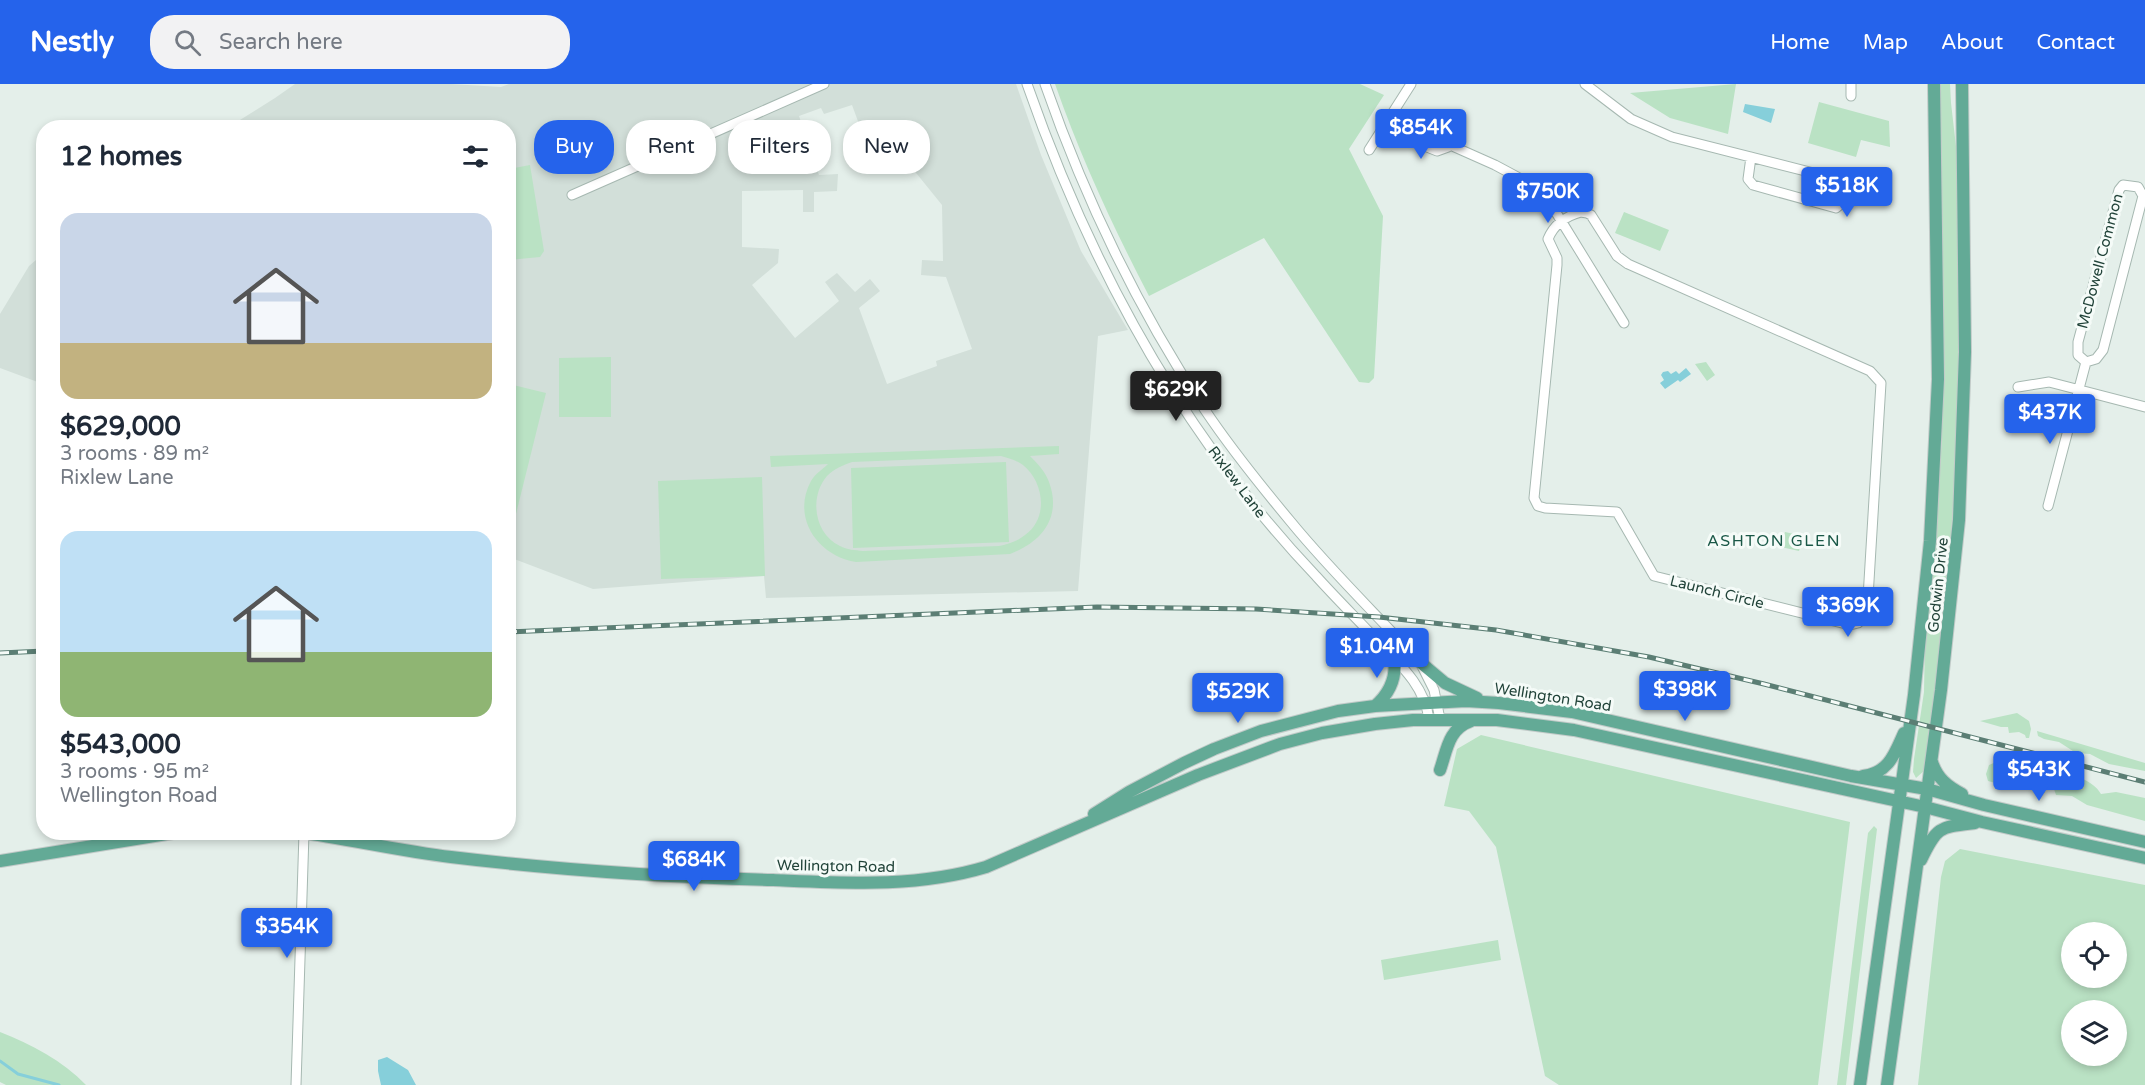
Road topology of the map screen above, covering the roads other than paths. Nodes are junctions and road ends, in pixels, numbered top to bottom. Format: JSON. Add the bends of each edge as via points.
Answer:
{"nodes":[{"id":1,"x":824,"y":84,"type":"edge"},
{"id":2,"x":1027,"y":84,"type":"edge"},
{"id":3,"x":1045,"y":84,"type":"edge"},
{"id":4,"x":1411,"y":84,"type":"edge"},
{"id":5,"x":1585,"y":84,"type":"edge"},
{"id":6,"x":1851,"y":84,"type":"edge"},
{"id":7,"x":1934,"y":84,"type":"edge"},
{"id":8,"x":1962,"y":84,"type":"edge"},
{"id":9,"x":1596,"y":87,"type":"edge"},
{"id":10,"x":1851,"y":96,"type":"dead end"},
{"id":11,"x":1389,"y":119,"type":"junction"},
{"id":12,"x":1413,"y":129,"type":"junction"},
{"id":13,"x":1450,"y":145,"type":"junction"},
{"id":14,"x":1369,"y":150,"type":"dead end"},
{"id":15,"x":1751,"y":157,"type":"junction"},
{"id":16,"x":572,"y":195,"type":"dead end"},
{"id":17,"x":1561,"y":221,"type":"junction"},
{"id":18,"x":1624,"y":323,"type":"dead end"},
{"id":19,"x":2086,"y":362,"type":"junction"},
{"id":20,"x":2018,"y":387,"type":"dead end"},
{"id":21,"x":2079,"y":390,"type":"junction"},
{"id":22,"x":2145,"y":407,"type":"edge"},
{"id":23,"x":2048,"y":506,"type":"dead end"},
{"id":24,"x":1394,"y":657,"type":"junction"},
{"id":25,"x":1420,"y":662,"type":"junction"},
{"id":26,"x":1431,"y":702,"type":"junction"},
{"id":27,"x":1499,"y":703,"type":"junction"},
{"id":28,"x":1376,"y":706,"type":"junction"},
{"id":29,"x":1434,"y":719,"type":"junction"},
{"id":30,"x":1476,"y":719,"type":"junction"},
{"id":31,"x":1910,"y":721,"type":"junction"},
{"id":32,"x":1931,"y":759,"type":"junction"},
{"id":33,"x":1440,"y":770,"type":"dead end"},
{"id":34,"x":1851,"y":776,"type":"junction"},
{"id":35,"x":1901,"y":784,"type":"junction"},
{"id":36,"x":1927,"y":789,"type":"junction"},
{"id":37,"x":1899,"y":802,"type":"junction"},
{"id":38,"x":1984,"y":806,"type":"junction"},
{"id":39,"x":1925,"y":807,"type":"junction"},
{"id":40,"x":1982,"y":822,"type":"junction"},
{"id":41,"x":1078,"y":826,"type":"junction"},
{"id":42,"x":130,"y":840,"type":"edge"},
{"id":43,"x":304,"y":840,"type":"edge"},
{"id":44,"x":346,"y":840,"type":"edge"},
{"id":45,"x":2145,"y":842,"type":"edge"},
{"id":46,"x":2145,"y":858,"type":"edge"},
{"id":47,"x":0,"y":861,"type":"edge"},
{"id":48,"x":1917,"y":869,"type":"junction"},
{"id":49,"x":296,"y":1085,"type":"edge"},
{"id":50,"x":1860,"y":1085,"type":"edge"},
{"id":51,"x":1887,"y":1085,"type":"edge"}],
"edges":[{"from":1,"to":16,"type":"street"},
{"from":2,"to":24,"type":"street","name":"Rixlew Lane","via":[[1086,232],[1164,378],[1221,462],[1275,530]]},
{"from":3,"to":25,"type":"street","name":"Rixlew Lane","via":[[1076,167],[1116,255],[1205,411],[1292,523]]},
{"from":4,"to":11,"type":"street"},
{"from":5,"to":9,"type":"street"},
{"from":6,"to":10,"type":"street"},
{"from":7,"to":31,"type":"main road","name":"Godwin Drive","via":[[1936,437],[1930,541]]},
{"from":8,"to":32,"type":"main road","name":"Godwin Drive","via":[[1964,427],[1951,607]]},
{"from":9,"to":15,"type":"street","via":[[1622,113],[1651,129]]},
{"from":11,"to":12,"type":"street"},
{"from":11,"to":14,"type":"street"},
{"from":12,"to":13,"type":"street","via":[[1424,128]]},
{"from":12,"to":13,"type":"street","via":[[1417,143],[1437,151]]},
{"from":13,"to":17,"type":"street","via":[[1523,180],[1547,201]]},
{"from":15,"to":15,"type":"street","via":[[1748,179],[1753,185],[1836,208],[1842,203],[1844,186],[1837,179]]},
{"from":17,"to":17,"type":"street","name":"Launch Circle","via":[[1548,239],[1557,265],[1534,498],[1538,506],[1617,512],[1654,576],[1851,625],[1858,623],[1867,614],[1881,391],[1876,376],[1622,261],[1592,215],[1574,214]]},
{"from":17,"to":18,"type":"street"},
{"from":19,"to":19,"type":"street","name":"McDowell Common","via":[[2078,354],[2078,342],[2119,190],[2123,185],[2138,187],[2143,196],[2103,350],[2096,359]]},
{"from":19,"to":21,"type":"street","name":"McDowell Common"},
{"from":20,"to":21,"type":"street","via":[[2049,382]]},
{"from":21,"to":22,"type":"street"},
{"from":21,"to":23,"type":"street","name":"McDowell Common"},
{"from":24,"to":26,"type":"street","name":"Rixlew Lane"},
{"from":24,"to":28,"type":"main road","via":[[1393,681]]},
{"from":25,"to":26,"type":"street","name":"Rixlew Lane"},
{"from":25,"to":27,"type":"main road","via":[[1460,691]]},
{"from":26,"to":27,"type":"main road","name":"Wellington Road"},
{"from":26,"to":28,"type":"main road","name":"Wellington Road"},
{"from":26,"to":29,"type":"street","name":"Rixlew Lane"},
{"from":27,"to":34,"type":"main road","name":"Wellington Road","via":[[1572,712]]},
{"from":28,"to":41,"type":"main road","name":"Wellington Road","via":[[1299,720],[1214,749],[1129,792]]},
{"from":29,"to":30,"type":"main road","name":"Wellington Road"},
{"from":29,"to":41,"type":"main road","name":"Wellington Road","via":[[1343,729],[1280,744]]},
{"from":30,"to":33,"type":"main road","via":[[1460,726],[1452,735]]},
{"from":30,"to":37,"type":"main road","name":"Wellington Road","via":[[1575,730]]},
{"from":31,"to":34,"type":"main road","via":[[1886,767],[1871,775]]},
{"from":31,"to":35,"type":"main road","name":"Godwin Drive"},
{"from":32,"to":36,"type":"main road","name":"Godwin Drive"},
{"from":32,"to":38,"type":"main road","via":[[1948,786]]},
{"from":34,"to":35,"type":"main road","name":"Wellington Road"},
{"from":35,"to":36,"type":"main road","name":"Wellington Road"},
{"from":35,"to":37,"type":"main road","name":"Godwin Drive"},
{"from":36,"to":38,"type":"main road","name":"Wellington Road"},
{"from":36,"to":39,"type":"main road","name":"Godwin Drive"},
{"from":37,"to":39,"type":"main road","name":"Wellington Road"},
{"from":37,"to":50,"type":"main road","name":"Godwin Drive"},
{"from":38,"to":45,"type":"main road","name":"Wellington Road"},
{"from":39,"to":40,"type":"main road","name":"Wellington Road"},
{"from":39,"to":48,"type":"main road","name":"Godwin Drive"},
{"from":40,"to":46,"type":"main road","name":"Wellington Road"},
{"from":40,"to":48,"type":"main road","via":[[1945,826],[1938,831]]},
{"from":41,"to":44,"type":"main road","name":"Wellington Road","via":[[960,875],[882,883],[528,866]]},
{"from":42,"to":47,"type":"main road"},
{"from":43,"to":49,"type":"street"},
{"from":48,"to":51,"type":"main road","name":"Godwin Drive"}]}
